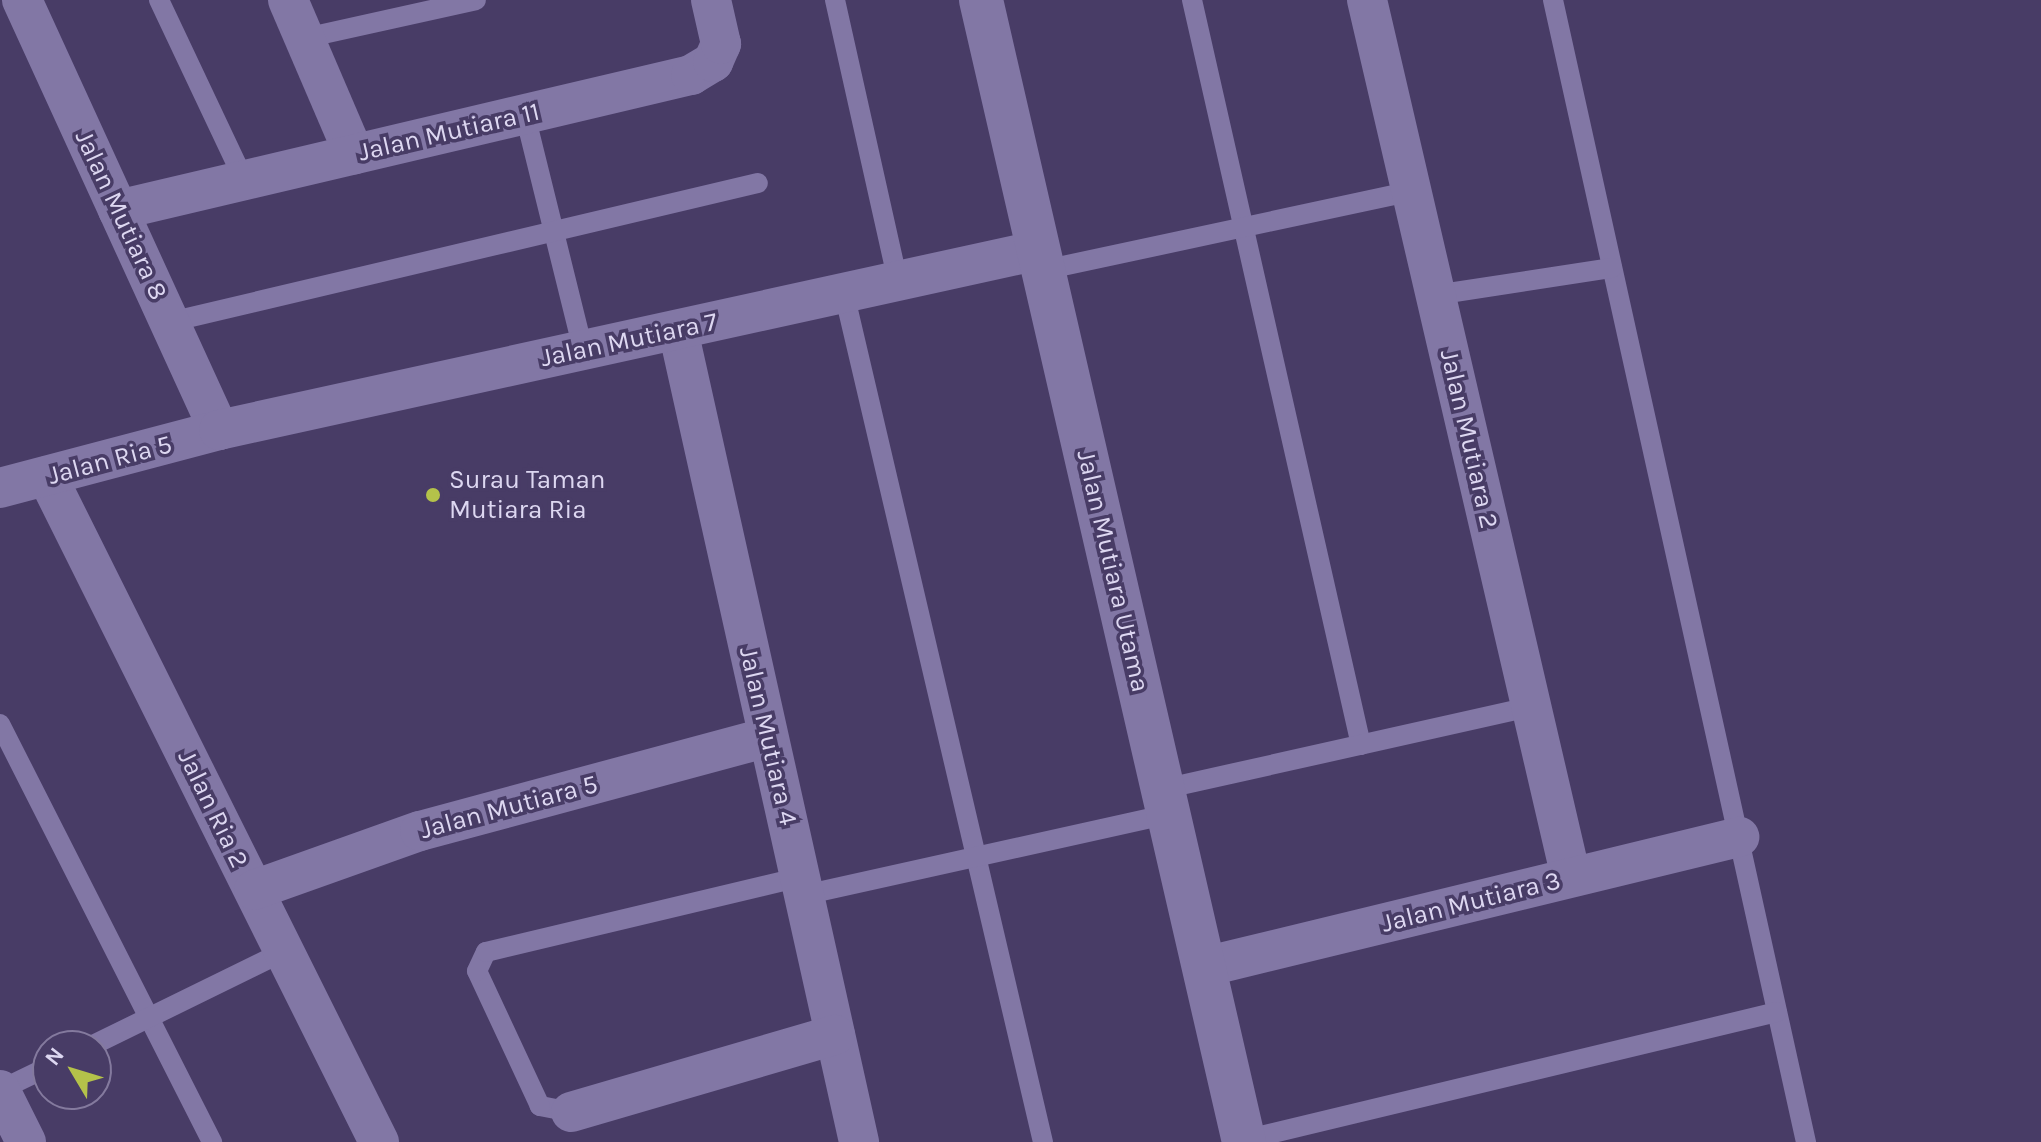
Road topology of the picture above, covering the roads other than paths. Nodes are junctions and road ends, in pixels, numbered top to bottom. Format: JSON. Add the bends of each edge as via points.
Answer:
{"nodes":[{"id":1,"x":22,"y":0,"type":"edge"},
{"id":2,"x":159,"y":0,"type":"edge"},
{"id":3,"x":288,"y":0,"type":"edge"},
{"id":4,"x":476,"y":0,"type":"edge"},
{"id":5,"x":711,"y":0,"type":"edge"},
{"id":6,"x":835,"y":0,"type":"edge"},
{"id":7,"x":981,"y":0,"type":"edge"},
{"id":8,"x":1192,"y":0,"type":"edge"},
{"id":9,"x":1367,"y":0,"type":"edge"},
{"id":10,"x":1553,"y":0,"type":"edge"},
{"id":11,"x":305,"y":38,"type":"junction"},
{"id":12,"x":525,"y":115,"type":"junction"},
{"id":13,"x":354,"y":154,"type":"junction"},
{"id":14,"x":244,"y":180,"type":"junction"},
{"id":15,"x":758,"y":183,"type":"dead end"},
{"id":16,"x":1411,"y":191,"type":"junction"},
{"id":17,"x":118,"y":210,"type":"junction"},
{"id":18,"x":1243,"y":227,"type":"junction"},
{"id":19,"x":553,"y":230,"type":"junction"},
{"id":20,"x":1041,"y":260,"type":"junction"},
{"id":21,"x":1612,"y":268,"type":"junction"},
{"id":22,"x":898,"y":281,"type":"junction"},
{"id":23,"x":844,"y":293,"type":"junction"},
{"id":24,"x":1435,"y":295,"type":"junction"},
{"id":25,"x":170,"y":322,"type":"junction"},
{"id":26,"x":678,"y":330,"type":"junction"},
{"id":27,"x":583,"y":350,"type":"junction"},
{"id":28,"x":219,"y":430,"type":"junction"},
{"id":29,"x":47,"y":476,"type":"junction"},
{"id":30,"x":0,"y":488,"type":"edge"},
{"id":31,"x":1531,"y":707,"type":"junction"},
{"id":32,"x":0,"y":724,"type":"edge"},
{"id":33,"x":768,"y":737,"type":"junction"},
{"id":34,"x":1361,"y":745,"type":"junction"},
{"id":35,"x":1166,"y":801,"type":"junction"},
{"id":36,"x":1739,"y":837,"type":"junction"},
{"id":37,"x":976,"y":857,"type":"junction"},
{"id":38,"x":1571,"y":877,"type":"junction"},
{"id":39,"x":802,"y":886,"type":"junction"},
{"id":40,"x":254,"y":890,"type":"junction"},
{"id":41,"x":283,"y":952,"type":"junction"},
{"id":42,"x":1204,"y":967,"type":"junction"},
{"id":43,"x":1777,"y":1012,"type":"junction"},
{"id":44,"x":149,"y":1018,"type":"junction"},
{"id":45,"x":835,"y":1035,"type":"junction"},
{"id":46,"x":112,"y":1036,"type":"edge"},
{"id":47,"x":32,"y":1075,"type":"edge"},
{"id":48,"x":0,"y":1090,"type":"edge"},
{"id":49,"x":571,"y":1112,"type":"joint"},
{"id":50,"x":1244,"y":1141,"type":"edge"},
{"id":51,"x":26,"y":1142,"type":"edge"},
{"id":52,"x":212,"y":1142,"type":"edge"},
{"id":53,"x":379,"y":1142,"type":"edge"},
{"id":54,"x":859,"y":1142,"type":"edge"},
{"id":55,"x":1043,"y":1142,"type":"edge"},
{"id":56,"x":1806,"y":1142,"type":"edge"}],
"edges":[{"from":1,"to":17,"type":"street","name":"Jalan Mutiara 8"},
{"from":2,"to":14,"type":"lane"},
{"from":3,"to":11,"type":"street"},
{"from":4,"to":11,"type":"lane"},
{"from":5,"to":12,"type":"street","name":"Jalan Mutiara 11","via":[[721,44],[713,62],[691,75]]},
{"from":6,"to":22,"type":"lane"},
{"from":7,"to":20,"type":"street","name":"Jalan Mutiara Utama"},
{"from":8,"to":18,"type":"lane"},
{"from":9,"to":16,"type":"street","name":"Jalan Mutiara 2"},
{"from":10,"to":21,"type":"lane"},
{"from":11,"to":13,"type":"street"},
{"from":12,"to":13,"type":"street","name":"Jalan Mutiara 11"},
{"from":12,"to":19,"type":"lane"},
{"from":13,"to":14,"type":"street","name":"Jalan Mutiara 11"},
{"from":14,"to":17,"type":"street","name":"Jalan Mutiara 11"},
{"from":15,"to":19,"type":"lane"},
{"from":16,"to":18,"type":"lane"},
{"from":16,"to":24,"type":"street","name":"Jalan Mutiara 2"},
{"from":17,"to":25,"type":"street","name":"Jalan Mutiara 8"},
{"from":18,"to":20,"type":"lane"},
{"from":18,"to":34,"type":"lane"},
{"from":19,"to":25,"type":"lane"},
{"from":19,"to":27,"type":"lane"},
{"from":20,"to":22,"type":"street","name":"Jalan Mutiara 7"},
{"from":20,"to":35,"type":"street","name":"Jalan Mutiara Utama"},
{"from":21,"to":24,"type":"lane"},
{"from":21,"to":36,"type":"lane"},
{"from":22,"to":23,"type":"street","name":"Jalan Mutiara 7"},
{"from":23,"to":26,"type":"street","name":"Jalan Mutiara 7"},
{"from":23,"to":37,"type":"lane"},
{"from":24,"to":31,"type":"street","name":"Jalan Mutiara 2"},
{"from":25,"to":28,"type":"street","name":"Jalan Mutiara 8"},
{"from":26,"to":27,"type":"street","name":"Jalan Mutiara 7"},
{"from":26,"to":33,"type":"street","name":"Jalan Mutiara 4"},
{"from":27,"to":28,"type":"street","name":"Jalan Mutiara 7"},
{"from":28,"to":29,"type":"street","name":"Jalan Ria 5"},
{"from":29,"to":30,"type":"street","name":"Jalan Ria 5"},
{"from":29,"to":40,"type":"street","name":"Jalan Ria 2"},
{"from":31,"to":34,"type":"lane"},
{"from":31,"to":38,"type":"street","name":"Jalan Mutiara 2"},
{"from":32,"to":44,"type":"lane"},
{"from":33,"to":39,"type":"street","name":"Jalan Mutiara 4"},
{"from":33,"to":40,"type":"street","name":"Jalan Mutiara 5","via":[[420,831]]},
{"from":34,"to":35,"type":"lane"},
{"from":35,"to":37,"type":"lane"},
{"from":35,"to":42,"type":"street","name":"Jalan Mutiara Utama"},
{"from":36,"to":38,"type":"street","name":"Jalan Mutiara 3"},
{"from":36,"to":43,"type":"lane"},
{"from":37,"to":39,"type":"lane"},
{"from":37,"to":55,"type":"lane"},
{"from":38,"to":42,"type":"street","name":"Jalan Mutiara 3"},
{"from":39,"to":45,"type":"street","name":"Jalan Mutiara 4"},
{"from":39,"to":49,"type":"lane","via":[[486,952],[477,971],[540,1106]]},
{"from":40,"to":41,"type":"street","name":"Jalan Ria 2"},
{"from":41,"to":44,"type":"lane"},
{"from":41,"to":53,"type":"street","name":"Jalan Ria 2"},
{"from":42,"to":50,"type":"street","name":"Jalan Mutiara Utama"},
{"from":43,"to":50,"type":"lane"},
{"from":43,"to":56,"type":"lane"},
{"from":44,"to":46,"type":"lane"},
{"from":44,"to":52,"type":"lane"},
{"from":45,"to":49,"type":"street"},
{"from":45,"to":54,"type":"street","name":"Jalan Mutiara 4"},
{"from":47,"to":48,"type":"lane"},
{"from":48,"to":51,"type":"street"}]}
